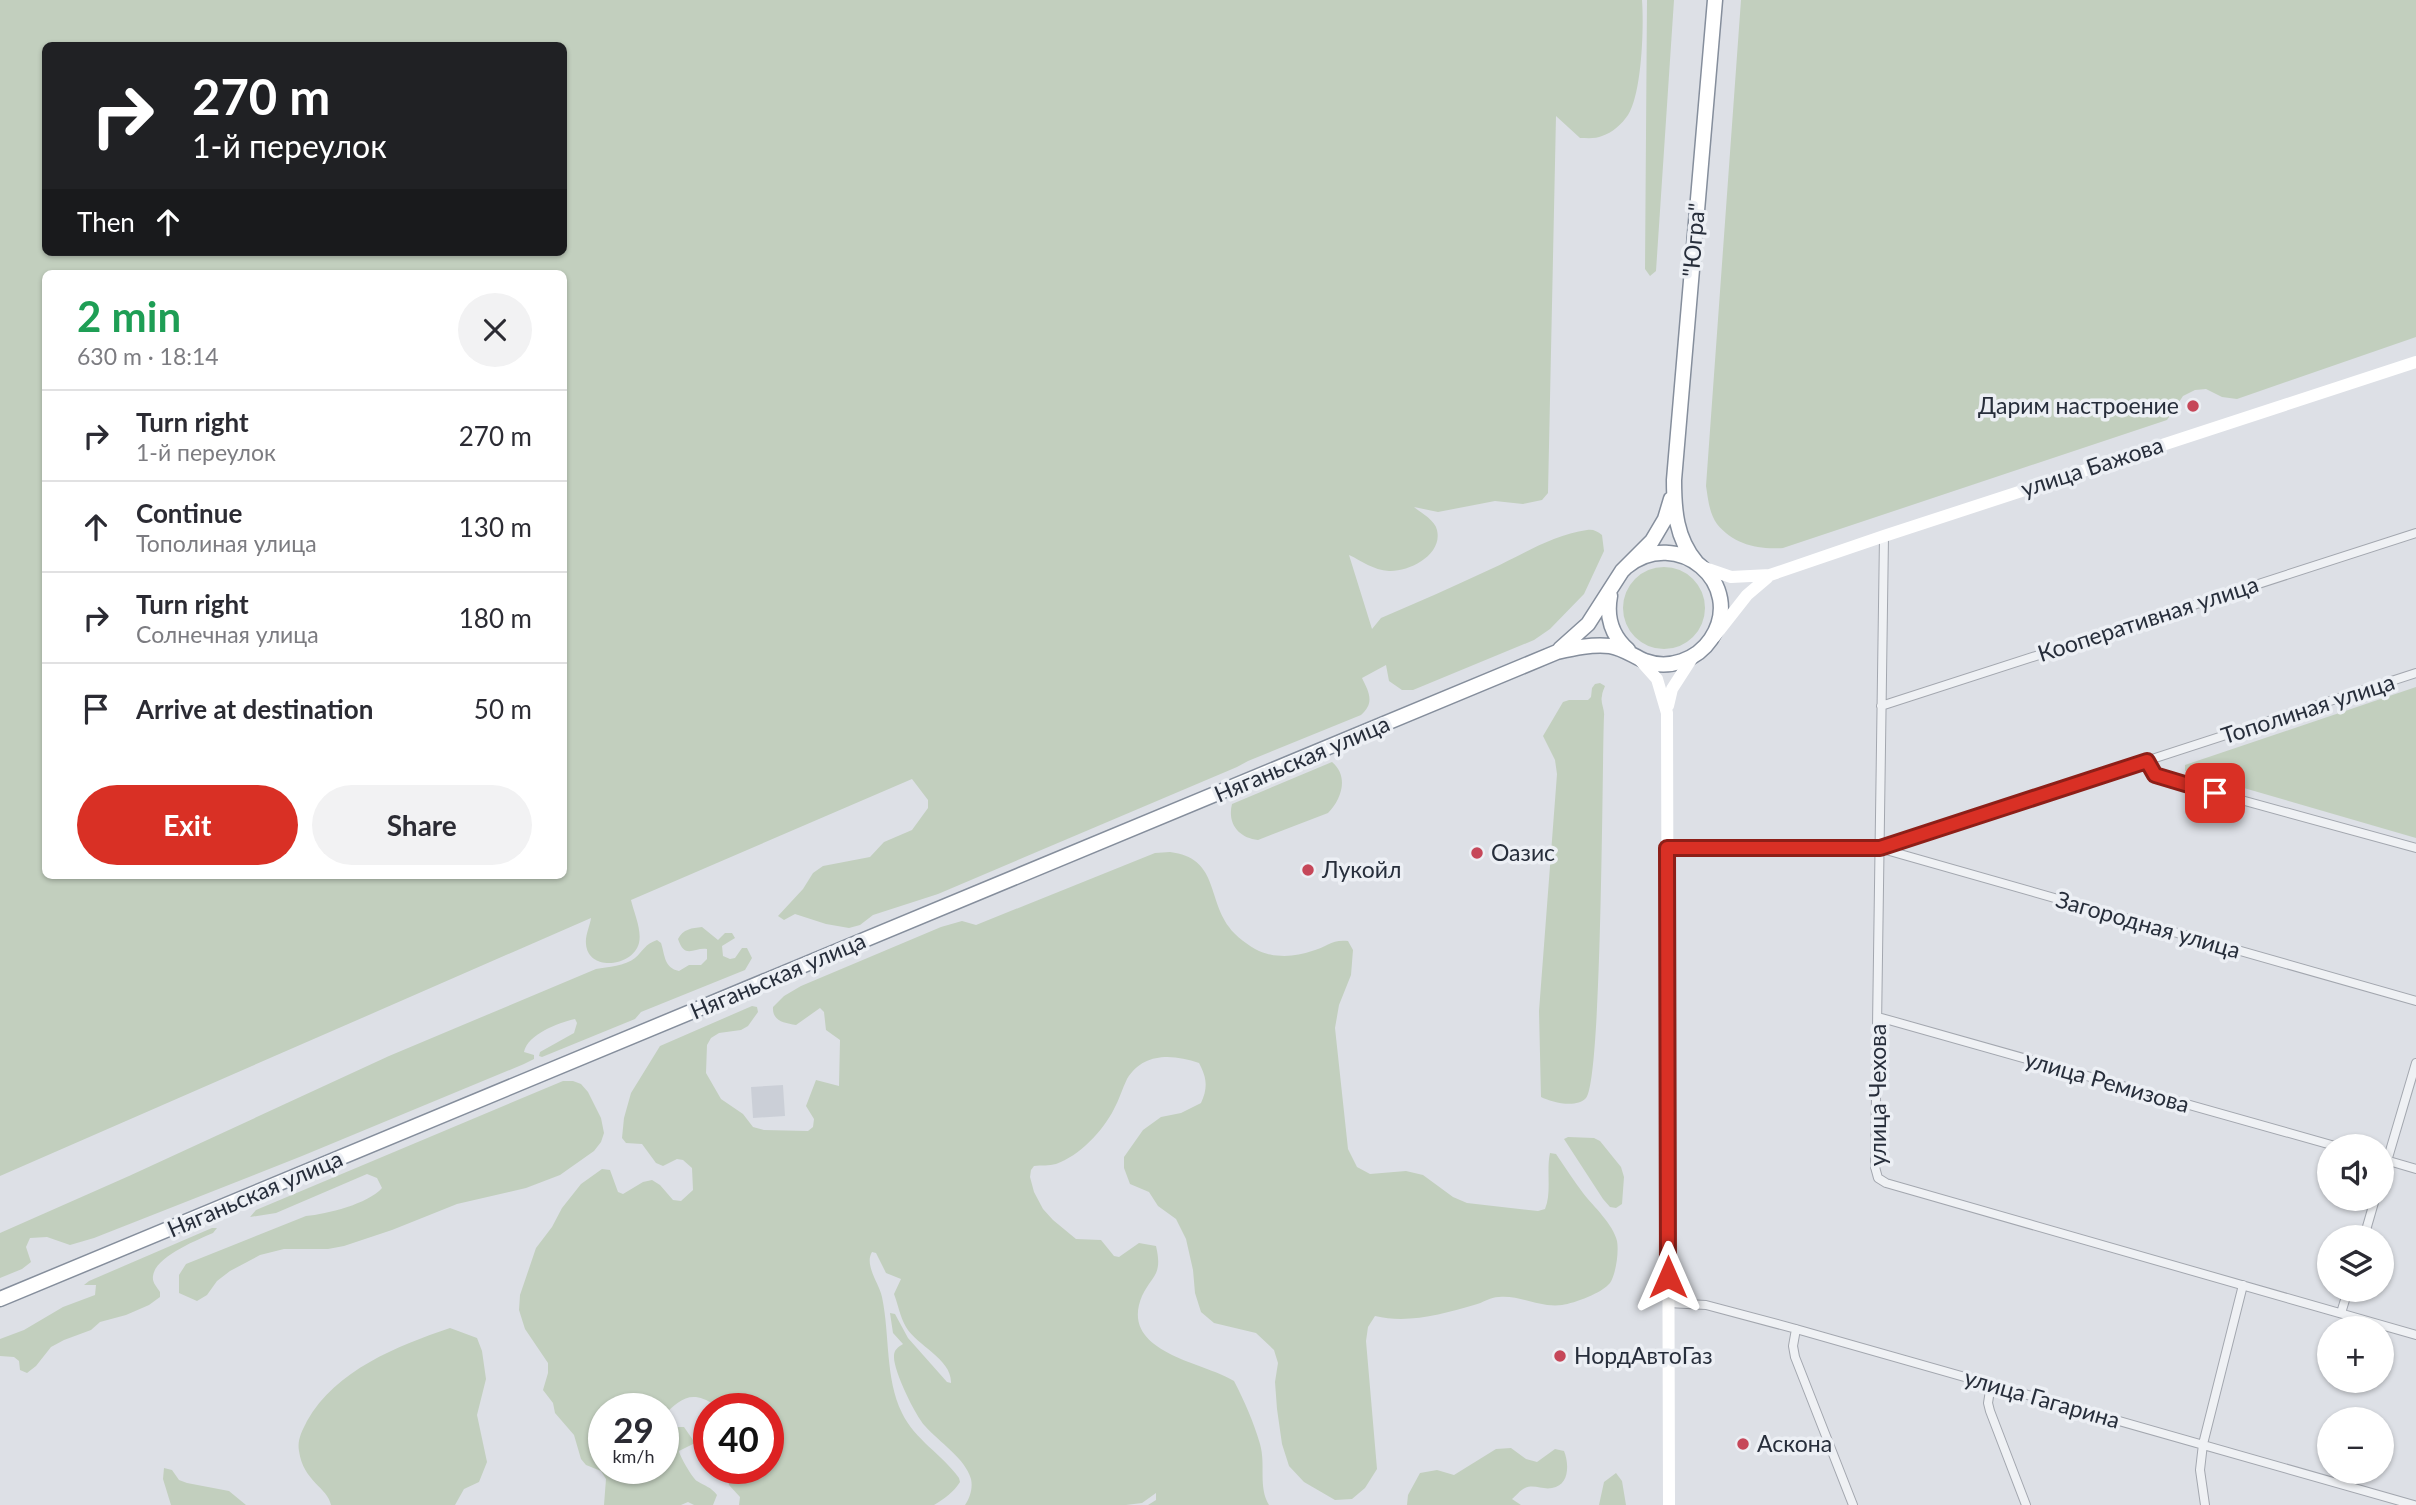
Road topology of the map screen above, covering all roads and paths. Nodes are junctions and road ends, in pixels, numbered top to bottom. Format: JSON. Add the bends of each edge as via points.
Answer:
{"nodes":[{"id":1,"x":1715,"y":0,"type":"edge"},
{"id":2,"x":2416,"y":362,"type":"edge"},
{"id":3,"x":1674,"y":480,"type":"junction"},
{"id":4,"x":2416,"y":533,"type":"edge"},
{"id":5,"x":1884,"y":536,"type":"junction"},
{"id":6,"x":1700,"y":565,"type":"junction"},
{"id":7,"x":1626,"y":567,"type":"junction"},
{"id":8,"x":1770,"y":575,"type":"junction"},
{"id":9,"x":1612,"y":588,"type":"junction"},
{"id":10,"x":1700,"y":651,"type":"junction"},
{"id":11,"x":1557,"y":652,"type":"junction"},
{"id":12,"x":1635,"y":656,"type":"junction"},
{"id":13,"x":2416,"y":673,"type":"edge"},
{"id":14,"x":1881,"y":706,"type":"junction"},
{"id":15,"x":1667,"y":713,"type":"junction"},
{"id":16,"x":2147,"y":761,"type":"junction"},
{"id":17,"x":1667,"y":848,"type":"junction"},
{"id":18,"x":1880,"y":848,"type":"junction"},
{"id":19,"x":2416,"y":848,"type":"edge"},
{"id":20,"x":2416,"y":1001,"type":"edge"},
{"id":21,"x":1878,"y":1017,"type":"junction"},
{"id":22,"x":2416,"y":1062,"type":"edge"},
{"id":23,"x":2392,"y":1134,"type":"edge"},
{"id":24,"x":2317,"y":1141,"type":"edge"},
{"id":25,"x":2394,"y":1163,"type":"edge"},
{"id":26,"x":2416,"y":1169,"type":"edge"},
{"id":27,"x":2244,"y":1284,"type":"junction"},
{"id":28,"x":0,"y":1300,"type":"edge"},
{"id":29,"x":2344,"y":1302,"type":"edge"},
{"id":30,"x":1668,"y":1303,"type":"junction"},
{"id":31,"x":2341,"y":1313,"type":"junction"},
{"id":32,"x":1796,"y":1329,"type":"junction"},
{"id":33,"x":2416,"y":1335,"type":"edge"},
{"id":34,"x":1991,"y":1384,"type":"junction"},
{"id":35,"x":2203,"y":1444,"type":"junction"},
{"id":36,"x":1669,"y":1505,"type":"edge"},
{"id":37,"x":1853,"y":1505,"type":"edge"},
{"id":38,"x":2026,"y":1505,"type":"edge"},
{"id":39,"x":2205,"y":1505,"type":"edge"},
{"id":40,"x":2414,"y":1505,"type":"edge"}],
"edges":[{"from":1,"to":3,"type":"highway","name":"\"Югра\""},
{"from":2,"to":5,"type":"street","name":"улица Бажова"},
{"from":3,"to":6,"type":"highway","via":[[1678,530]]},
{"from":3,"to":7,"type":"highway","via":[[1659,531]]},
{"from":4,"to":14,"type":"street","name":"Кооперативная улица"},
{"from":5,"to":8,"type":"street","name":"улица Бажова"},
{"from":5,"to":14,"type":"street","name":"улица Чехова"},
{"from":6,"to":7,"type":"highway","via":[[1680,554],[1661,552]]},
{"from":6,"to":8,"type":"street","via":[[1731,577]]},
{"from":6,"to":10,"type":"highway","via":[[1715,584],[1720,606],[1717,627]]},
{"from":7,"to":9,"type":"highway"},
{"from":8,"to":10,"type":"street"},
{"from":9,"to":11,"type":"highway","via":[[1588,624]]},
{"from":9,"to":12,"type":"highway","via":[[1608,606],[1611,625]]},
{"from":10,"to":12,"type":"highway","via":[[1666,664]]},
{"from":10,"to":15,"type":"street","via":[[1672,689]]},
{"from":11,"to":12,"type":"highway","via":[[1602,645]]},
{"from":11,"to":28,"type":"highway","name":"Няганьская улица"},
{"from":12,"to":15,"type":"street","via":[[1657,679]]},
{"from":13,"to":16,"type":"street","name":"Тополиная улица"},
{"from":14,"to":18,"type":"street","name":"улица Чехова"},
{"from":15,"to":17,"type":"street"},
{"from":16,"to":18,"type":"street","name":"Тополиная улица"},
{"from":16,"to":19,"type":"street","via":[[2155,775],[2165,779]]},
{"from":17,"to":18,"type":"street"},
{"from":17,"to":30,"type":"street"},
{"from":18,"to":20,"type":"street","name":"Загородная улица"},
{"from":18,"to":21,"type":"street","name":"улица Чехова"},
{"from":21,"to":24,"type":"street","name":"улица Ремизова"},
{"from":21,"to":27,"type":"street","name":"улица Чехова","via":[[1878,1178]]},
{"from":22,"to":23,"type":"street"},
{"from":25,"to":26,"type":"street"},
{"from":27,"to":31,"type":"street","name":"улица Чехова"},
{"from":27,"to":35,"type":"street"},
{"from":29,"to":31,"type":"street"},
{"from":30,"to":32,"type":"street","name":"улица Гагарина","via":[[1706,1305]]},
{"from":30,"to":36,"type":"street"},
{"from":31,"to":33,"type":"street","name":"улица Чехова"},
{"from":32,"to":34,"type":"street","name":"улица Гагарина"},
{"from":32,"to":37,"type":"street","via":[[1795,1357]]},
{"from":34,"to":35,"type":"street","name":"улица Гагарина"},
{"from":34,"to":38,"type":"street","via":[[1990,1411]]},
{"from":35,"to":39,"type":"street","via":[[2200,1477]]},
{"from":35,"to":40,"type":"street","name":"улица Гагарина"}]}
